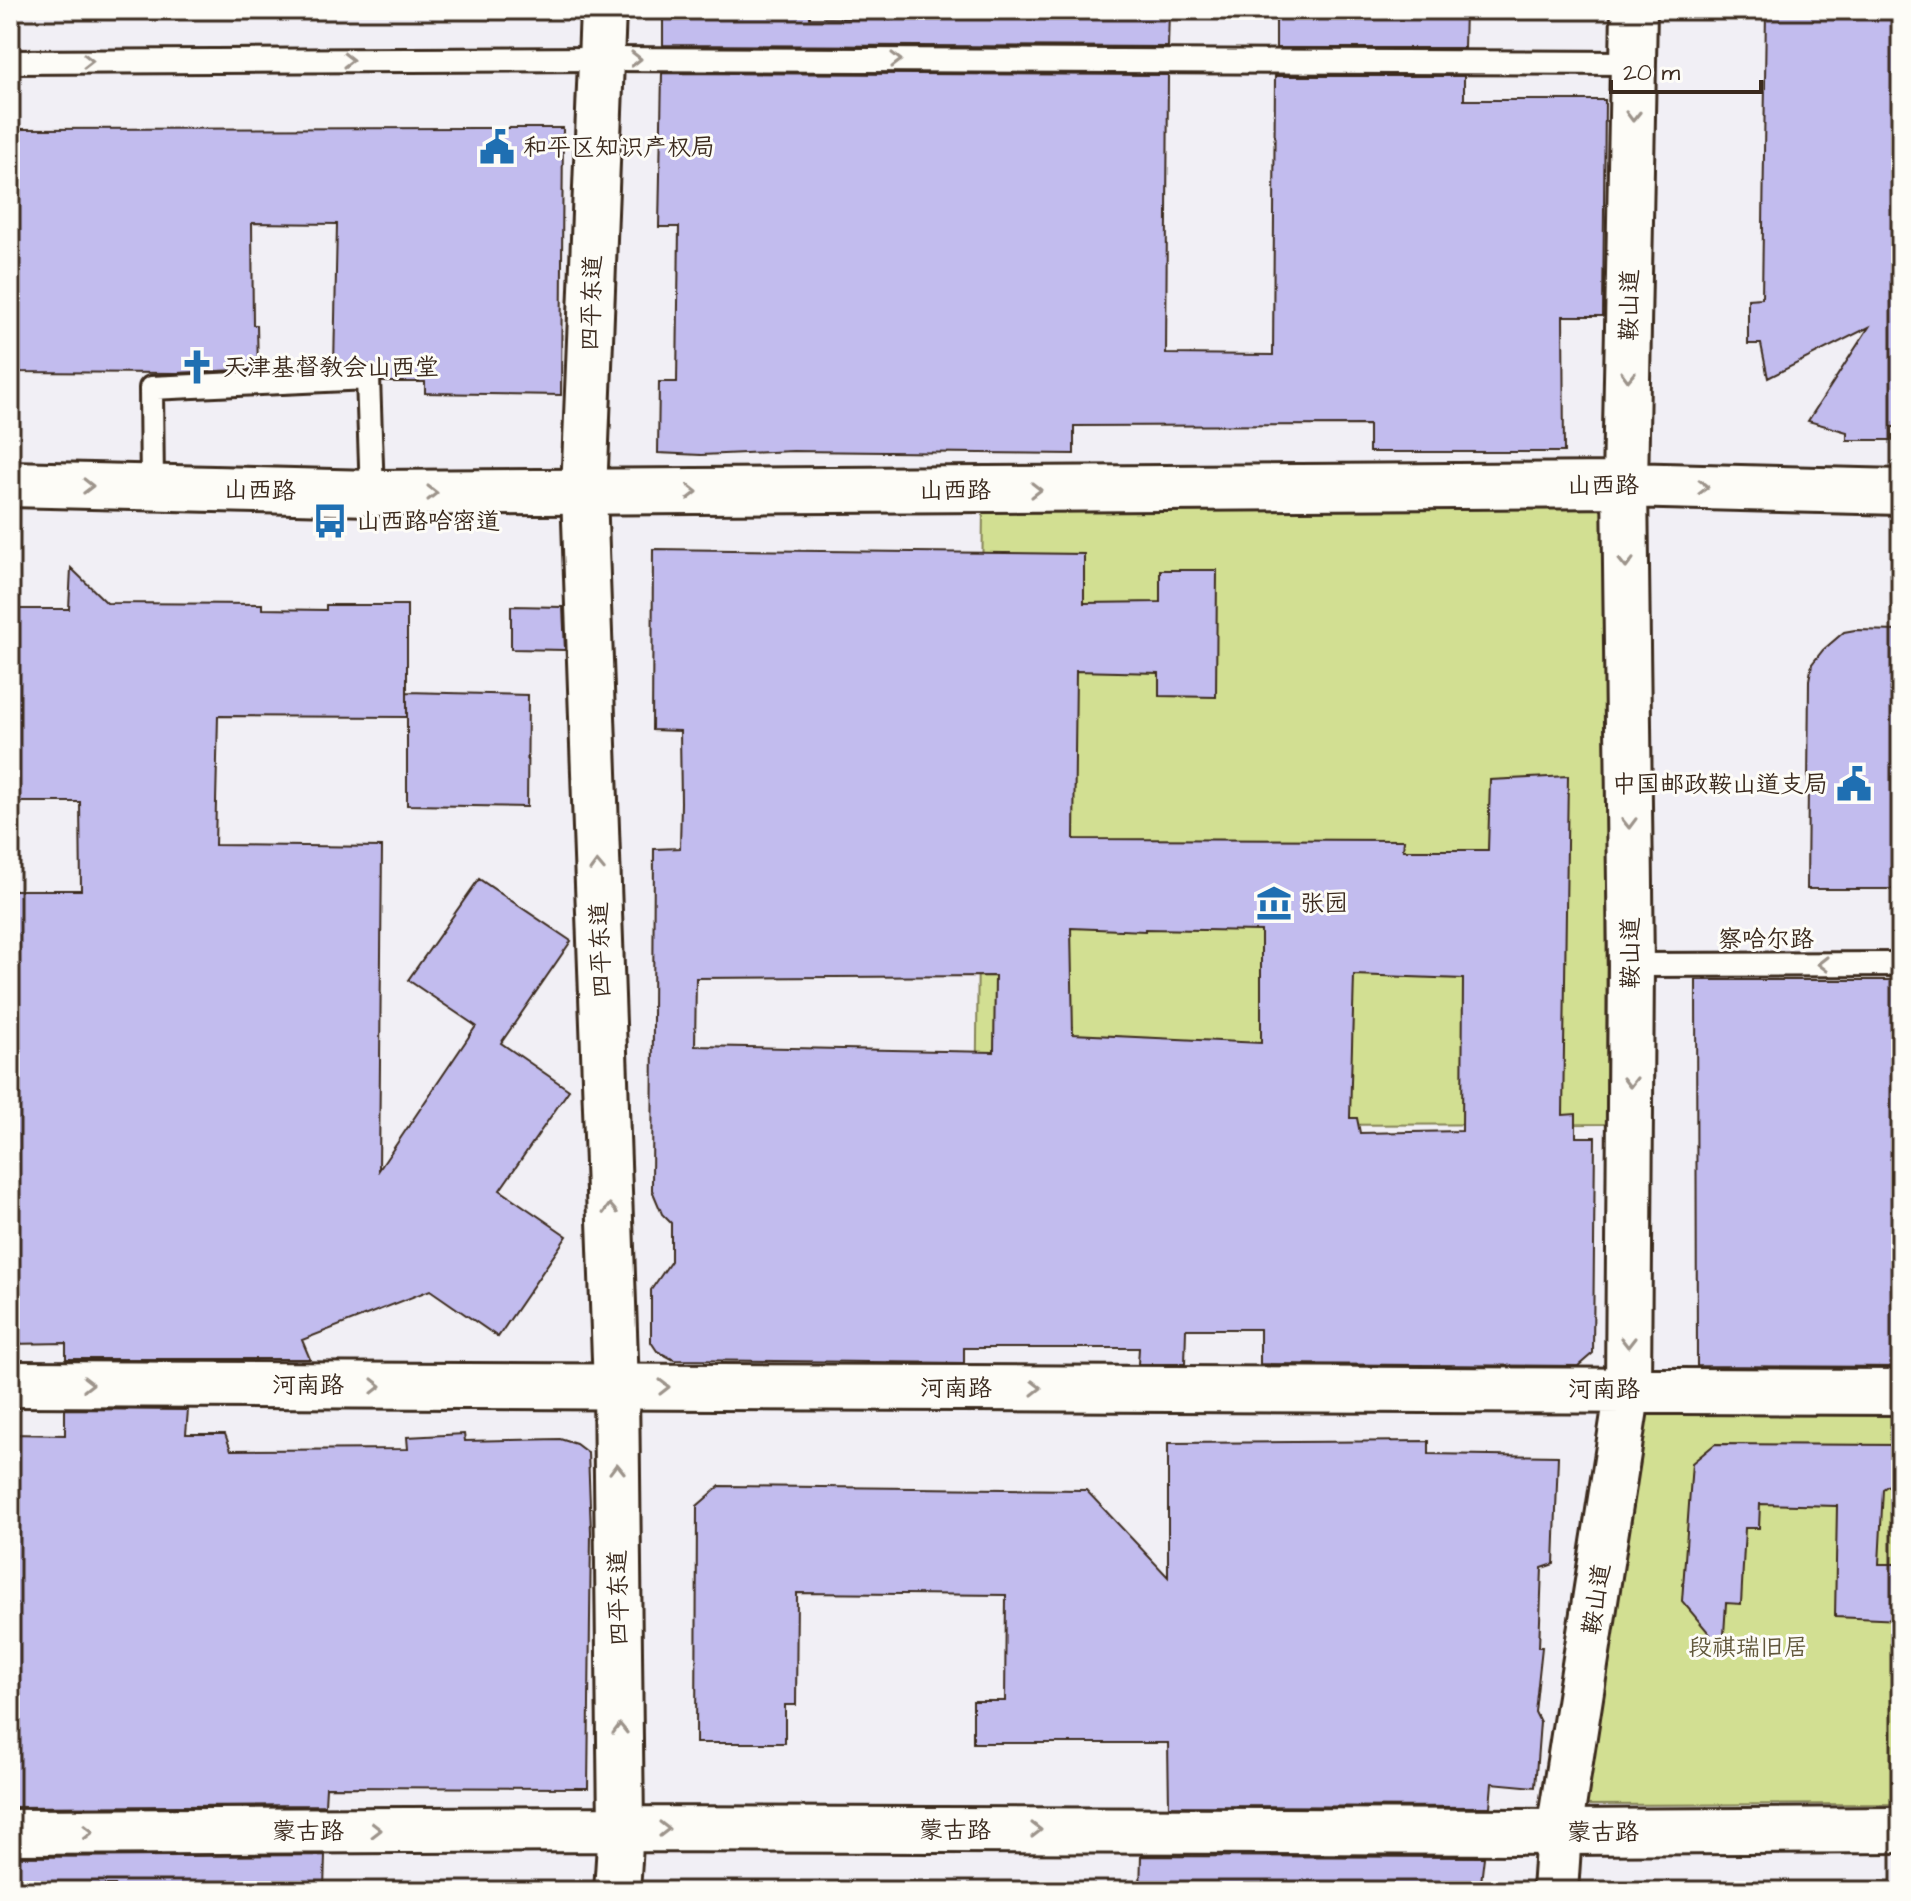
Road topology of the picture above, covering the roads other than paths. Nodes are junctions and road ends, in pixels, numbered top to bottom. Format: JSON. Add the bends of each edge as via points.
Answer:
{"nodes":[{"id":1,"x":603,"y":10,"type":"edge"},
{"id":2,"x":1634,"y":10,"type":"edge"},
{"id":3,"x":601,"y":59,"type":"junction"},
{"id":4,"x":10,"y":62,"type":"edge"},
{"id":5,"x":1634,"y":63,"type":"junction"},
{"id":6,"x":10,"y":484,"type":"edge"},
{"id":7,"x":1625,"y":485,"type":"junction"},
{"id":8,"x":152,"y":488,"type":"junction"},
{"id":9,"x":1901,"y":492,"type":"edge"},
{"id":10,"x":372,"y":493,"type":"junction"},
{"id":11,"x":584,"y":493,"type":"junction"},
{"id":12,"x":1901,"y":964,"type":"edge"},
{"id":13,"x":1631,"y":965,"type":"junction"},
{"id":14,"x":10,"y":1384,"type":"edge"},
{"id":15,"x":616,"y":1387,"type":"junction"},
{"id":16,"x":1628,"y":1389,"type":"junction"},
{"id":17,"x":1901,"y":1392,"type":"edge"},
{"id":18,"x":621,"y":1829,"type":"junction"},
{"id":19,"x":1901,"y":1830,"type":"edge"},
{"id":20,"x":10,"y":1832,"type":"edge"},
{"id":21,"x":1559,"y":1832,"type":"junction"},
{"id":22,"x":617,"y":1891,"type":"edge"},
{"id":23,"x":1555,"y":1891,"type":"edge"}],
"edges":[{"from":1,"to":3,"type":"street","name":"四平东道"},
{"from":2,"to":5,"type":"street","name":"鞍山道"},
{"from":4,"to":3,"type":"lane","one_way":true},
{"from":3,"to":5,"type":"lane","one_way":true},
{"from":3,"to":11,"type":"street","name":"四平东道"},
{"from":5,"to":7,"type":"street","name":"鞍山道","one_way":true},
{"from":6,"to":8,"type":"street","name":"山西路","one_way":true},
{"from":7,"to":9,"type":"street","name":"山西路","one_way":true},
{"from":11,"to":7,"type":"street","name":"山西路","one_way":true},
{"from":7,"to":13,"type":"street","name":"鞍山道","one_way":true},
{"from":8,"to":10,"type":"street","name":"山西路"},
{"from":8,"to":10,"type":"lane","via":[[151,388],[368,378]]},
{"from":10,"to":11,"type":"street","name":"山西路","one_way":true},
{"from":15,"to":11,"type":"street","name":"四平东道","one_way":true},
{"from":12,"to":13,"type":"lane","name":"察哈尔路","one_way":true},
{"from":13,"to":16,"type":"street","name":"鞍山道","one_way":true},
{"from":14,"to":15,"type":"street","name":"河南路","one_way":true},
{"from":15,"to":16,"type":"street","name":"河南路","one_way":true},
{"from":18,"to":15,"type":"street","name":"四平东道","one_way":true},
{"from":16,"to":17,"type":"street","name":"河南路"},
{"from":16,"to":21,"type":"street","name":"鞍山道"},
{"from":20,"to":18,"type":"street","name":"蒙古路","one_way":true},
{"from":18,"to":21,"type":"street","name":"蒙古路","one_way":true},
{"from":18,"to":22,"type":"street","name":"四平东道"},
{"from":19,"to":21,"type":"street","name":"蒙古路"},
{"from":21,"to":23,"type":"street","name":"鞍山道"}]}
